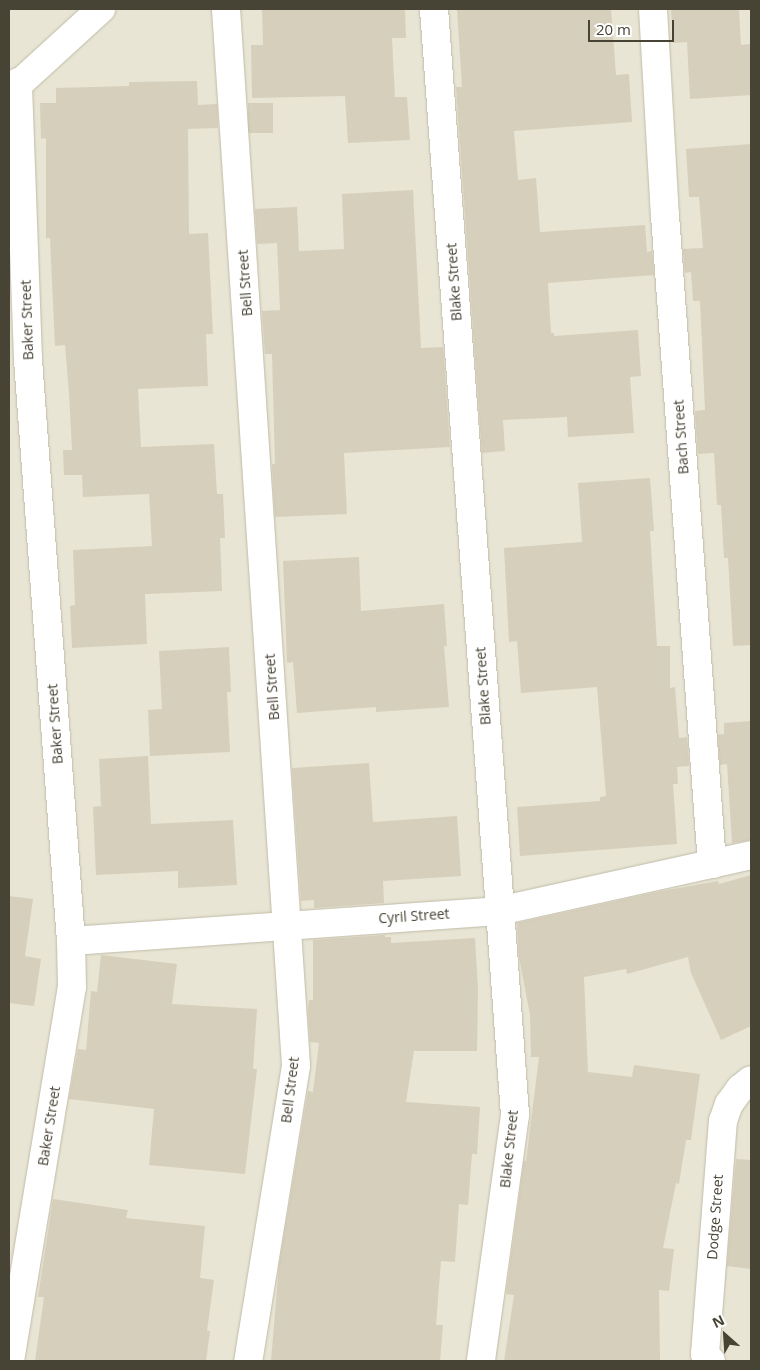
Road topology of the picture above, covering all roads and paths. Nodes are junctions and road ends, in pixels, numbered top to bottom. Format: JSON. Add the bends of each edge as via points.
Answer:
{"nodes":[{"id":1,"x":102,"y":9,"type":"edge"},
{"id":2,"x":226,"y":9,"type":"edge"},
{"id":3,"x":434,"y":9,"type":"edge"},
{"id":4,"x":653,"y":9,"type":"edge"},
{"id":5,"x":14,"y":87,"type":"edge"},
{"id":6,"x":751,"y":855,"type":"edge"},
{"id":7,"x":712,"y":864,"type":"junction"},
{"id":8,"x":499,"y":911,"type":"junction"},
{"id":9,"x":288,"y":924,"type":"junction"},
{"id":10,"x":71,"y":940,"type":"junction"},
{"id":11,"x":751,"y":1080,"type":"edge"},
{"id":12,"x":10,"y":1361,"type":"edge"},
{"id":13,"x":248,"y":1361,"type":"edge"},
{"id":14,"x":481,"y":1361,"type":"edge"},
{"id":15,"x":711,"y":1361,"type":"edge"}],
"edges":[{"from":1,"to":5,"type":"street"},
{"from":2,"to":9,"type":"street","name":"Bell Street"},
{"from":3,"to":8,"type":"street","name":"Blake Street"},
{"from":4,"to":7,"type":"street","name":"Bach Street"},
{"from":5,"to":10,"type":"street","name":"Baker Street","via":[[28,359]]},
{"from":6,"to":7,"type":"street","name":"Cyril Street"},
{"from":7,"to":8,"type":"street","name":"Cyril Street"},
{"from":8,"to":9,"type":"street","name":"Cyril Street"},
{"from":8,"to":14,"type":"street","name":"Blake Street","via":[[515,1114]]},
{"from":9,"to":10,"type":"street","name":"Cyril Street"},
{"from":9,"to":13,"type":"street","name":"Bell Street","via":[[296,1066]]},
{"from":10,"to":12,"type":"street","name":"Baker Street","via":[[72,987]]},
{"from":11,"to":15,"type":"street","name":"Dodge Street","via":[[740,1088],[729,1104],[723,1121],[705,1354]]}]}
